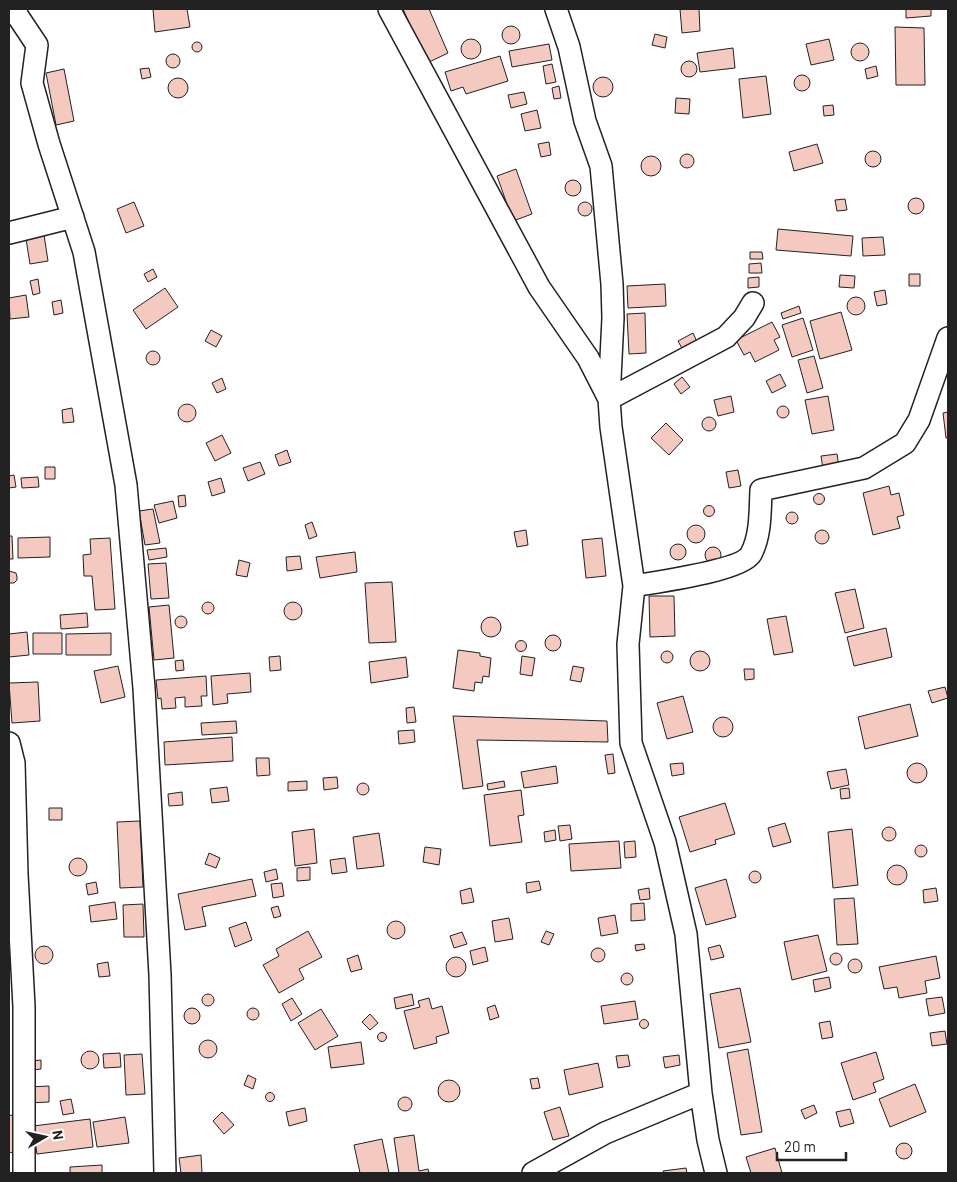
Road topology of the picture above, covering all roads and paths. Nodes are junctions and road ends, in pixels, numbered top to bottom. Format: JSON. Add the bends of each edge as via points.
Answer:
{"nodes":[{"id":1,"x":16,"y":9,"type":"edge"},
{"id":2,"x":389,"y":9,"type":"edge"},
{"id":3,"x":556,"y":9,"type":"edge"},
{"id":4,"x":73,"y":217,"type":"junction"},
{"id":5,"x":9,"y":233,"type":"edge"},
{"id":6,"x":753,"y":303,"type":"dead end"},
{"id":7,"x":948,"y":338,"type":"edge"},
{"id":8,"x":609,"y":399,"type":"junction"},
{"id":9,"x":634,"y":586,"type":"junction"},
{"id":10,"x":9,"y":743,"type":"edge"},
{"id":11,"x":701,"y":1093,"type":"junction"},
{"id":12,"x":24,"y":1173,"type":"edge"},
{"id":13,"x":165,"y":1173,"type":"edge"},
{"id":14,"x":533,"y":1173,"type":"edge"},
{"id":15,"x":716,"y":1173,"type":"edge"}],
"edges":[{"from":1,"to":4,"type":"street","via":[[37,45],[32,83]]},
{"from":2,"to":8,"type":"street","via":[[539,287],[588,358]]},
{"from":3,"to":8,"type":"street","via":[[569,46],[585,120],[601,166],[612,284]]},
{"from":4,"to":5,"type":"street"},
{"from":4,"to":13,"type":"street","via":[[84,252],[126,485],[144,688],[157,916]]},
{"from":6,"to":8,"type":"street","via":[[726,337]]},
{"from":7,"to":9,"type":"street","via":[[919,420],[905,443],[864,468],[761,490],[758,536],[750,556],[727,569]]},
{"from":8,"to":9,"type":"street"},
{"from":9,"to":11,"type":"street","via":[[628,644],[631,743],[665,842],[686,934]]},
{"from":10,"to":12,"type":"street","via":[[14,763],[24,1007]]},
{"from":11,"to":14,"type":"street","via":[[605,1133]]},
{"from":11,"to":15,"type":"street"}]}
